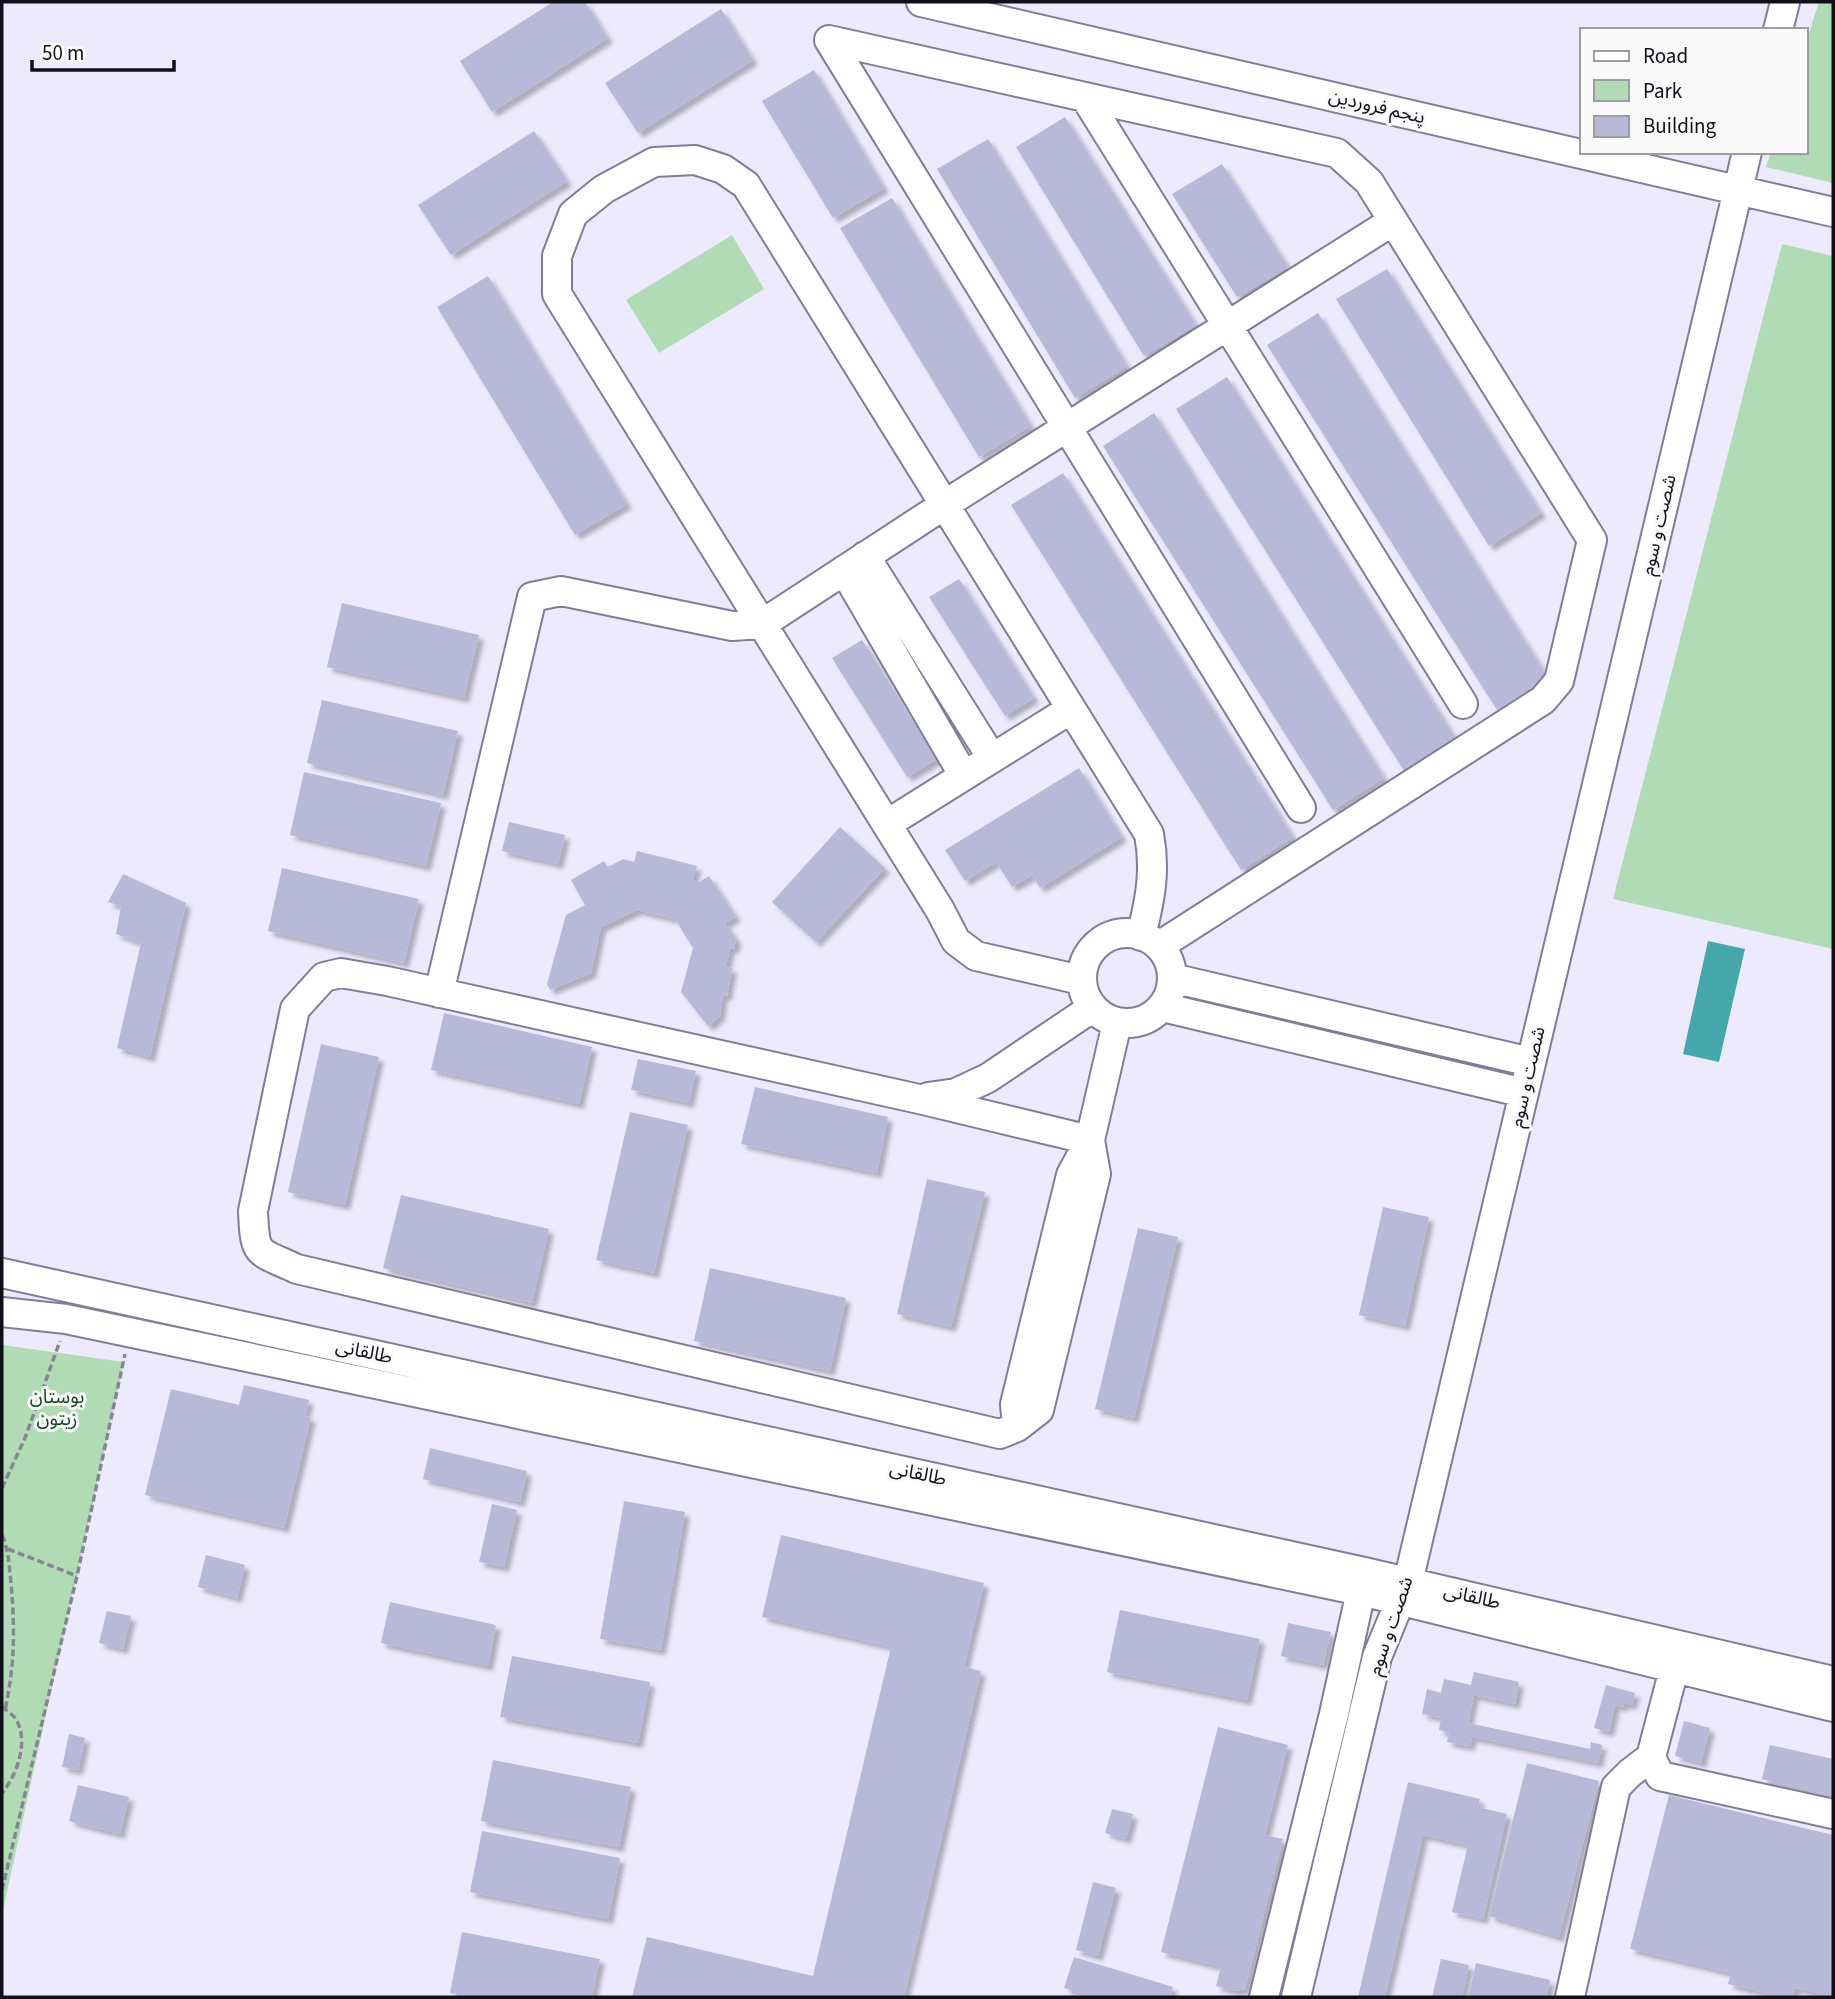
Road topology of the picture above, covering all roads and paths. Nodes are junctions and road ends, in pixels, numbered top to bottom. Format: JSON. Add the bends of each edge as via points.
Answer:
{"nodes":[{"id":1,"x":921,"y":2,"type":"edge"},
{"id":2,"x":1785,"y":2,"type":"edge"},
{"id":3,"x":1778,"y":28,"type":"edge"},
{"id":4,"x":1085,"y":97,"type":"junction"},
{"id":5,"x":1580,"y":154,"type":"edge"},
{"id":6,"x":1582,"y":154,"type":"edge"},
{"id":7,"x":1747,"y":154,"type":"edge"},
{"id":8,"x":1738,"y":190,"type":"junction"},
{"id":9,"x":1833,"y":212,"type":"edge"},
{"id":10,"x":1393,"y":221,"type":"junction"},
{"id":11,"x":1226,"y":326,"type":"junction"},
{"id":12,"x":1066,"y":427,"type":"junction"},
{"id":13,"x":944,"y":505,"type":"junction"},
{"id":14,"x":855,"y":563,"type":"junction"},
{"id":15,"x":762,"y":624,"type":"junction"},
{"id":16,"x":1463,"y":704,"type":"dead end"},
{"id":17,"x":1071,"y":709,"type":"junction"},
{"id":18,"x":992,"y":758,"type":"junction"},
{"id":19,"x":964,"y":776,"type":"junction"},
{"id":20,"x":1301,"y":808,"type":"dead end"},
{"id":21,"x":887,"y":824,"type":"junction"},
{"id":22,"x":1150,"y":941,"type":"junction"},
{"id":23,"x":1082,"y":972,"type":"junction"},
{"id":24,"x":1172,"y":978,"type":"junction"},
{"id":25,"x":439,"y":993,"type":"junction"},
{"id":26,"x":1162,"y":1007,"type":"junction"},
{"id":27,"x":1092,"y":1008,"type":"junction"},
{"id":28,"x":1117,"y":1023,"type":"junction"},
{"id":29,"x":1531,"y":1062,"type":"junction"},
{"id":30,"x":1524,"y":1093,"type":"junction"},
{"id":31,"x":919,"y":1099,"type":"junction"},
{"id":32,"x":1090,"y":1140,"type":"junction"},
{"id":33,"x":2,"y":1273,"type":"edge"},
{"id":34,"x":2,"y":1312,"type":"edge"},
{"id":35,"x":63,"y":1331,"type":"junction"},
{"id":36,"x":48,"y":1342,"type":"dead end"},
{"id":37,"x":112,"y":1352,"type":"dead end"},
{"id":38,"x":2,"y":1488,"type":"edge"},
{"id":39,"x":2,"y":1535,"type":"edge"},
{"id":40,"x":8,"y":1549,"type":"junction"},
{"id":41,"x":77,"y":1576,"type":"junction"},
{"id":42,"x":1361,"y":1591,"type":"junction"},
{"id":43,"x":1404,"y":1591,"type":"junction"},
{"id":44,"x":1674,"y":1670,"type":"junction"},
{"id":45,"x":1833,"y":1681,"type":"edge"},
{"id":46,"x":1833,"y":1707,"type":"edge"},
{"id":47,"x":3,"y":1708,"type":"edge"},
{"id":48,"x":1651,"y":1757,"type":"junction"},
{"id":49,"x":2,"y":1793,"type":"edge"},
{"id":50,"x":1833,"y":1814,"type":"edge"},
{"id":51,"x":2,"y":1890,"type":"edge"},
{"id":52,"x":1264,"y":1997,"type":"edge"},
{"id":53,"x":1296,"y":1997,"type":"edge"},
{"id":54,"x":1570,"y":1997,"type":"edge"}],
"edges":[{"from":1,"to":5,"type":"street","name":"پنجم فروردین"},
{"from":2,"to":3,"type":"street"},
{"from":4,"to":10,"type":"street","via":[[1337,153],[1369,182]]},
{"from":4,"to":11,"type":"street"},
{"from":4,"to":12,"type":"street","via":[[829,40]]},
{"from":6,"to":8,"type":"street","name":"پنجم فروردین"},
{"from":7,"to":8,"type":"street","name":"شصت و سوم"},
{"from":8,"to":9,"type":"street","name":"پنجم فروردین"},
{"from":8,"to":29,"type":"street","name":"شصت و سوم"},
{"from":10,"to":11,"type":"street"},
{"from":10,"to":22,"type":"street","via":[[1592,540],[1559,681],[1544,700]]},
{"from":11,"to":12,"type":"street"},
{"from":11,"to":16,"type":"street"},
{"from":12,"to":13,"type":"street"},
{"from":12,"to":20,"type":"street"},
{"from":13,"to":14,"type":"street"},
{"from":13,"to":15,"type":"street","via":[[746,185],[723,169],[695,160],[654,162],[604,189],[573,214],[557,256],[557,295]]},
{"from":13,"to":17,"type":"street"},
{"from":14,"to":15,"type":"street"},
{"from":14,"to":18,"type":"street"},
{"from":14,"to":19,"type":"street"},
{"from":15,"to":21,"type":"street"},
{"from":15,"to":25,"type":"street","via":[[732,626],[561,591],[532,597]]},
{"from":17,"to":18,"type":"street"},
{"from":17,"to":22,"type":"street","via":[[1149,834],[1154,859]]},
{"from":18,"to":19,"type":"street"},
{"from":19,"to":21,"type":"street"},
{"from":21,"to":23,"type":"street","via":[[940,910],[963,934]]},
{"from":22,"to":23,"type":"street","via":[[1132,933],[1102,940]]},
{"from":22,"to":24,"type":"street","via":[[1168,958]]},
{"from":23,"to":27,"type":"street"},
{"from":24,"to":26,"type":"street"},
{"from":24,"to":29,"type":"street"},
{"from":25,"to":31,"type":"street"},
{"from":25,"to":32,"type":"street","via":[[341,973],[324,977],[296,1009],[253,1211],[254,1242],[260,1252],[296,1269],[1000,1434],[1017,1427],[1015,1404],[1071,1175]]},
{"from":26,"to":28,"type":"street","via":[[1146,1020]]},
{"from":26,"to":30,"type":"street"},
{"from":27,"to":28,"type":"street"},
{"from":27,"to":31,"type":"street","via":[[988,1078],[956,1093]]},
{"from":28,"to":32,"type":"street"},
{"from":29,"to":30,"type":"street","name":"شصت و سوم"},
{"from":30,"to":43,"type":"street","name":"شصت و سوم"},
{"from":31,"to":32,"type":"street"},
{"from":33,"to":43,"type":"street","name":"طالقانی"},
{"from":34,"to":35,"type":"street","name":"طالقانی"},
{"from":35,"to":36,"type":"path"},
{"from":35,"to":38,"type":"path"},
{"from":35,"to":42,"type":"street","name":"طالقانی"},
{"from":37,"to":41,"type":"path","via":[[125,1354]]},
{"from":39,"to":40,"type":"path"},
{"from":40,"to":41,"type":"path"},
{"from":40,"to":47,"type":"path","via":[[13,1671]]},
{"from":41,"to":51,"type":"path"},
{"from":42,"to":43,"type":"street","name":"طالقانی"},
{"from":42,"to":52,"type":"street"},
{"from":43,"to":44,"type":"street","name":"طالقانی"},
{"from":43,"to":45,"type":"street","name":"طالقانی"},
{"from":43,"to":53,"type":"street","name":"شصت و سوم","via":[[1377,1657]]},
{"from":44,"to":46,"type":"street","name":"طالقانی"},
{"from":44,"to":48,"type":"street"},
{"from":47,"to":49,"type":"path","via":[[15,1718],[23,1737],[10,1783]]},
{"from":48,"to":50,"type":"street","via":[[1660,1776]]},
{"from":48,"to":54,"type":"street","via":[[1616,1787]]}]}
